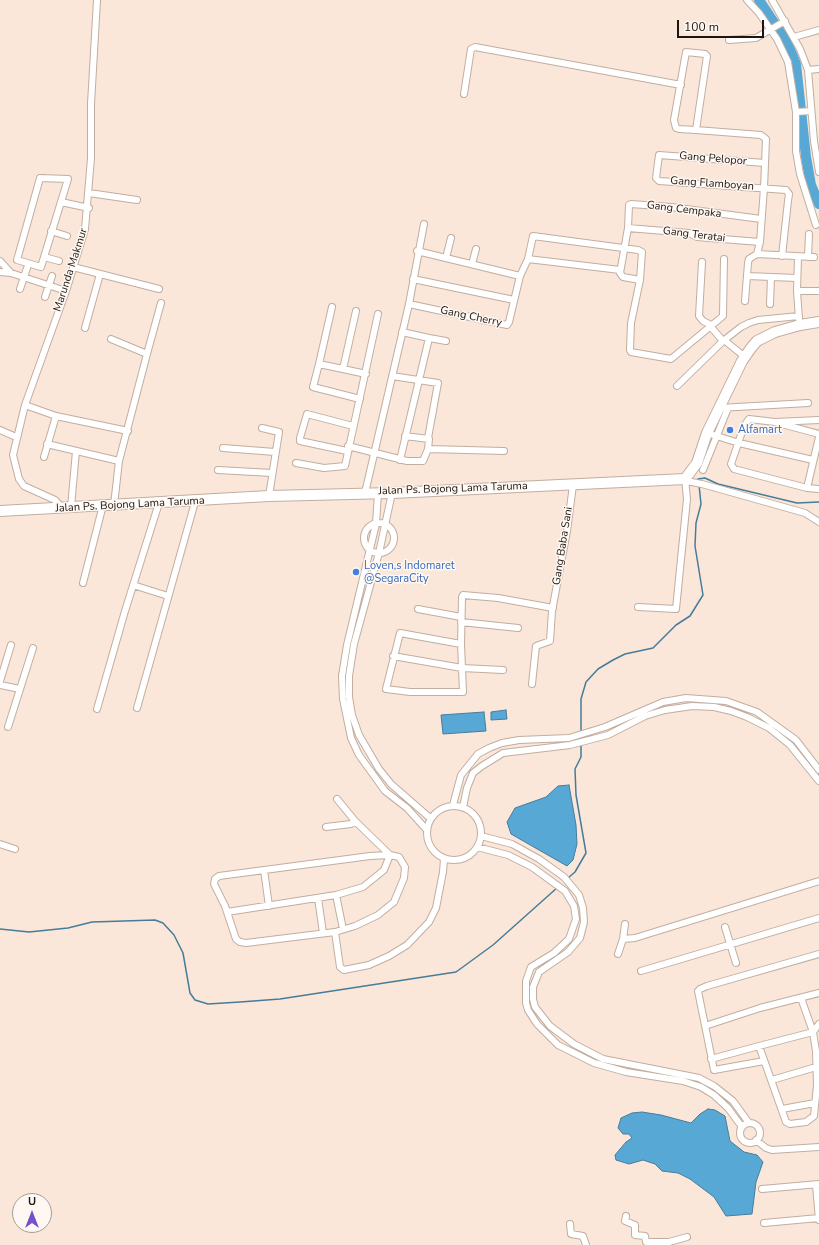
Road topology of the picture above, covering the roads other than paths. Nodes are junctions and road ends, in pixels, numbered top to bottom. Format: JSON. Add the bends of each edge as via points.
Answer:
{"nodes":[{"id":1,"x":97,"y":0,"type":"edge"},
{"id":2,"x":747,"y":0,"type":"edge"},
{"id":3,"x":772,"y":0,"type":"edge"},
{"id":4,"x":783,"y":22,"type":"junction"},
{"id":5,"x":770,"y":28,"type":"junction"},
{"id":6,"x":819,"y":30,"type":"edge"},
{"id":7,"x":794,"y":37,"type":"junction"},
{"id":8,"x":729,"y":40,"type":"dead end"},
{"id":9,"x":819,"y":69,"type":"edge"},
{"id":10,"x":808,"y":70,"type":"junction"},
{"id":11,"x":681,"y":85,"type":"junction"},
{"id":12,"x":464,"y":94,"type":"dead end"},
{"id":13,"x":809,"y":111,"type":"junction"},
{"id":14,"x":797,"y":112,"type":"junction"},
{"id":15,"x":696,"y":130,"type":"junction"},
{"id":16,"x":765,"y":163,"type":"junction"},
{"id":17,"x":819,"y":172,"type":"edge"},
{"id":18,"x":659,"y":181,"type":"joint"},
{"id":19,"x":764,"y":188,"type":"junction"},
{"id":20,"x":89,"y":193,"type":"junction"},
{"id":21,"x":137,"y":200,"type":"dead end"},
{"id":22,"x":61,"y":202,"type":"junction"},
{"id":23,"x":88,"y":208,"type":"junction"},
{"id":24,"x":761,"y":219,"type":"junction"},
{"id":25,"x":424,"y":224,"type":"dead end"},
{"id":26,"x":816,"y":224,"type":"dead end"},
{"id":27,"x":628,"y":228,"type":"junction"},
{"id":28,"x":52,"y":232,"type":"junction"},
{"id":29,"x":809,"y":234,"type":"dead end"},
{"id":30,"x":67,"y":236,"type":"dead end"},
{"id":31,"x":451,"y":238,"type":"dead end"},
{"id":32,"x":760,"y":242,"type":"junction"},
{"id":33,"x":624,"y":248,"type":"junction"},
{"id":34,"x":476,"y":249,"type":"dead end"},
{"id":35,"x":417,"y":251,"type":"junction"},
{"id":36,"x":756,"y":254,"type":"junction"},
{"id":37,"x":782,"y":256,"type":"junction"},
{"id":38,"x":44,"y":257,"type":"junction"},
{"id":39,"x":798,"y":257,"type":"junction"},
{"id":40,"x":446,"y":258,"type":"junction"},
{"id":41,"x":528,"y":259,"type":"junction"},
{"id":42,"x":724,"y":259,"type":"dead end"},
{"id":43,"x":0,"y":261,"type":"edge"},
{"id":44,"x":59,"y":261,"type":"dead end"},
{"id":45,"x":702,"y":262,"type":"dead end"},
{"id":46,"x":472,"y":264,"type":"junction"},
{"id":47,"x":73,"y":267,"type":"junction"},
{"id":48,"x":27,"y":268,"type":"dead end"},
{"id":49,"x":620,"y":270,"type":"junction"},
{"id":50,"x":0,"y":272,"type":"edge"},
{"id":51,"x":11,"y":272,"type":"junction"},
{"id":52,"x":100,"y":274,"type":"junction"},
{"id":53,"x":52,"y":276,"type":"dead end"},
{"id":54,"x":520,"y":276,"type":"junction"},
{"id":55,"x":747,"y":276,"type":"junction"},
{"id":56,"x":24,"y":277,"type":"junction"},
{"id":57,"x":771,"y":277,"type":"junction"},
{"id":58,"x":797,"y":278,"type":"junction"},
{"id":59,"x":413,"y":279,"type":"junction"},
{"id":60,"x":640,"y":280,"type":"junction"},
{"id":61,"x":49,"y":286,"type":"junction"},
{"id":62,"x":20,"y":289,"type":"dead end"},
{"id":63,"x":159,"y":289,"type":"dead end"},
{"id":64,"x":819,"y":290,"type":"edge"},
{"id":65,"x":66,"y":291,"type":"junction"},
{"id":66,"x":797,"y":291,"type":"junction"},
{"id":67,"x":45,"y":297,"type":"dead end"},
{"id":68,"x":514,"y":300,"type":"junction"},
{"id":69,"x":745,"y":301,"type":"dead end"},
{"id":70,"x":161,"y":302,"type":"dead end"},
{"id":71,"x":408,"y":304,"type":"junction"},
{"id":72,"x":770,"y":304,"type":"dead end"},
{"id":73,"x":332,"y":307,"type":"dead end"},
{"id":74,"x":356,"y":311,"type":"dead end"},
{"id":75,"x":378,"y":314,"type":"dead end"},
{"id":76,"x":799,"y":321,"type":"junction"},
{"id":77,"x":819,"y":322,"type":"edge"},
{"id":78,"x":710,"y":326,"type":"junction"},
{"id":79,"x":85,"y":328,"type":"dead end"},
{"id":80,"x":402,"y":332,"type":"junction"},
{"id":81,"x":429,"y":338,"type":"junction"},
{"id":82,"x":111,"y":339,"type":"dead end"},
{"id":83,"x":446,"y":341,"type":"dead end"},
{"id":84,"x":723,"y":341,"type":"junction"},
{"id":85,"x":147,"y":354,"type":"junction"},
{"id":86,"x":745,"y":357,"type":"junction"},
{"id":87,"x":319,"y":364,"type":"junction"},
{"id":88,"x":342,"y":369,"type":"junction"},
{"id":89,"x":366,"y":374,"type":"junction"},
{"id":90,"x":392,"y":376,"type":"junction"},
{"id":91,"x":418,"y":380,"type":"junction"},
{"id":92,"x":677,"y":386,"type":"dead end"},
{"id":93,"x":360,"y":399,"type":"junction"},
{"id":94,"x":808,"y":403,"type":"dead end"},
{"id":95,"x":25,"y":405,"type":"junction"},
{"id":96,"x":723,"y":408,"type":"junction"},
{"id":97,"x":56,"y":416,"type":"junction"},
{"id":98,"x":819,"y":420,"type":"edge"},
{"id":99,"x":775,"y":422,"type":"junction"},
{"id":100,"x":353,"y":426,"type":"junction"},
{"id":101,"x":262,"y":428,"type":"dead end"},
{"id":102,"x":128,"y":431,"type":"junction"},
{"id":103,"x":1,"y":432,"type":"edge"},
{"id":104,"x":712,"y":434,"type":"junction"},
{"id":105,"x":819,"y":435,"type":"edge"},
{"id":106,"x":405,"y":436,"type":"junction"},
{"id":107,"x":16,"y":437,"type":"junction"},
{"id":108,"x":428,"y":438,"type":"junction"},
{"id":109,"x":739,"y":443,"type":"junction"},
{"id":110,"x":47,"y":444,"type":"junction"},
{"id":111,"x":223,"y":448,"type":"dead end"},
{"id":112,"x":347,"y":449,"type":"junction"},
{"id":113,"x":428,"y":449,"type":"junction"},
{"id":114,"x":76,"y":451,"type":"junction"},
{"id":115,"x":504,"y":451,"type":"dead end"},
{"id":116,"x":275,"y":452,"type":"junction"},
{"id":117,"x":374,"y":452,"type":"junction"},
{"id":118,"x":44,"y":457,"type":"dead end"},
{"id":119,"x":119,"y":460,"type":"junction"},
{"id":120,"x":400,"y":460,"type":"junction"},
{"id":121,"x":815,"y":462,"type":"edge"},
{"id":122,"x":296,"y":463,"type":"dead end"},
{"id":123,"x":218,"y":470,"type":"dead end"},
{"id":124,"x":703,"y":470,"type":"dead end"},
{"id":125,"x":272,"y":473,"type":"junction"},
{"id":126,"x":685,"y":480,"type":"junction"},
{"id":127,"x":573,"y":485,"type":"junction"},
{"id":128,"x":807,"y":488,"type":"junction"},
{"id":129,"x":819,"y":489,"type":"edge"},
{"id":130,"x":365,"y":493,"type":"junction"},
{"id":131,"x":378,"y":493,"type":"junction"},
{"id":132,"x":392,"y":493,"type":"junction"},
{"id":133,"x":269,"y":496,"type":"junction"},
{"id":134,"x":195,"y":502,"type":"junction"},
{"id":135,"x":159,"y":503,"type":"junction"},
{"id":136,"x":103,"y":505,"type":"junction"},
{"id":137,"x":114,"y":505,"type":"junction"},
{"id":138,"x":67,"y":507,"type":"junction"},
{"id":139,"x":0,"y":511,"type":"edge"},
{"id":140,"x":819,"y":522,"type":"edge"},
{"id":141,"x":376,"y":524,"type":"junction"},
{"id":142,"x":385,"y":525,"type":"junction"},
{"id":143,"x":370,"y":550,"type":"junction"},
{"id":144,"x":379,"y":553,"type":"junction"},
{"id":145,"x":82,"y":583,"type":"dead end"},
{"id":146,"x":133,"y":585,"type":"junction"},
{"id":147,"x":168,"y":596,"type":"junction"},
{"id":148,"x":638,"y":607,"type":"dead end"},
{"id":149,"x":553,"y":608,"type":"junction"},
{"id":150,"x":418,"y":609,"type":"dead end"},
{"id":151,"x":461,"y":619,"type":"junction"},
{"id":152,"x":518,"y":628,"type":"dead end"},
{"id":153,"x":461,"y":644,"type":"junction"},
{"id":154,"x":11,"y":645,"type":"dead end"},
{"id":155,"x":33,"y":648,"type":"dead end"},
{"id":156,"x":393,"y":656,"type":"junction"},
{"id":157,"x":462,"y":668,"type":"junction"},
{"id":158,"x":503,"y":670,"type":"dead end"},
{"id":159,"x":0,"y":681,"type":"edge"},
{"id":160,"x":532,"y":684,"type":"dead end"},
{"id":161,"x":0,"y":685,"type":"edge"},
{"id":162,"x":20,"y":689,"type":"junction"},
{"id":163,"x":137,"y":708,"type":"dead end"},
{"id":164,"x":96,"y":709,"type":"dead end"},
{"id":165,"x":8,"y":727,"type":"dead end"},
{"id":166,"x":819,"y":770,"type":"edge"},
{"id":167,"x":819,"y":781,"type":"edge"},
{"id":168,"x":337,"y":799,"type":"dead end"},
{"id":169,"x":453,"y":805,"type":"junction"},
{"id":170,"x":462,"y":807,"type":"junction"},
{"id":171,"x":430,"y":818,"type":"junction"},
{"id":172,"x":355,"y":821,"type":"junction"},
{"id":173,"x":326,"y":827,"type":"dead end"},
{"id":174,"x":426,"y":829,"type":"junction"},
{"id":175,"x":481,"y":836,"type":"junction"},
{"id":176,"x":0,"y":844,"type":"edge"},
{"id":177,"x":477,"y":847,"type":"junction"},
{"id":178,"x":15,"y":849,"type":"dead end"},
{"id":179,"x":390,"y":855,"type":"junction"},
{"id":180,"x":444,"y":859,"type":"junction"},
{"id":181,"x":264,"y":870,"type":"junction"},
{"id":182,"x":819,"y":881,"type":"edge"},
{"id":183,"x":336,"y":895,"type":"junction"},
{"id":184,"x":318,"y":898,"type":"junction"},
{"id":185,"x":269,"y":906,"type":"junction"},
{"id":186,"x":227,"y":912,"type":"junction"},
{"id":187,"x":819,"y":918,"type":"edge"},
{"id":188,"x":625,"y":924,"type":"dead end"},
{"id":189,"x":725,"y":927,"type":"dead end"},
{"id":190,"x":343,"y":929,"type":"junction"},
{"id":191,"x":335,"y":932,"type":"junction"},
{"id":192,"x":323,"y":933,"type":"junction"},
{"id":193,"x":623,"y":939,"type":"junction"},
{"id":194,"x":730,"y":945,"type":"junction"},
{"id":195,"x":618,"y":954,"type":"dead end"},
{"id":196,"x":819,"y":954,"type":"edge"},
{"id":197,"x":736,"y":964,"type":"dead end"},
{"id":198,"x":641,"y":971,"type":"dead end"},
{"id":199,"x":819,"y":993,"type":"edge"},
{"id":200,"x":801,"y":998,"type":"junction"},
{"id":201,"x":819,"y":1024,"type":"edge"},
{"id":202,"x":705,"y":1026,"type":"junction"},
{"id":203,"x":812,"y":1032,"type":"junction"},
{"id":204,"x":759,"y":1046,"type":"junction"},
{"id":205,"x":711,"y":1059,"type":"junction"},
{"id":206,"x":764,"y":1061,"type":"junction"},
{"id":207,"x":816,"y":1067,"type":"junction"},
{"id":208,"x":772,"y":1080,"type":"junction"},
{"id":209,"x":815,"y":1103,"type":"junction"},
{"id":210,"x":782,"y":1109,"type":"junction"},
{"id":211,"x":749,"y":1123,"type":"junction"},
{"id":212,"x":742,"y":1127,"type":"junction"},
{"id":213,"x":756,"y":1140,"type":"junction"},
{"id":214,"x":819,"y":1146,"type":"edge"},
{"id":215,"x":818,"y":1185,"type":"edge"},
{"id":216,"x":762,"y":1189,"type":"dead end"},
{"id":217,"x":626,"y":1216,"type":"dead end"},
{"id":218,"x":819,"y":1219,"type":"edge"},
{"id":219,"x":764,"y":1223,"type":"dead end"},
{"id":220,"x":570,"y":1224,"type":"dead end"},
{"id":221,"x":687,"y":1237,"type":"dead end"},
{"id":222,"x":645,"y":1244,"type":"edge"},
{"id":223,"x":669,"y":1244,"type":"edge"},
{"id":224,"x":586,"y":1245,"type":"edge"}],
"edges":[{"from":1,"to":20,"type":"street","name":"Marunda Makmur"},
{"from":2,"to":5,"type":"street"},
{"from":3,"to":4,"type":"street"},
{"from":4,"to":5,"type":"street"},
{"from":4,"to":7,"type":"street"},
{"from":5,"to":8,"type":"street","via":[[756,38]]},
{"from":5,"to":14,"type":"street","via":[[788,62]]},
{"from":6,"to":7,"type":"street"},
{"from":7,"to":10,"type":"street"},
{"from":9,"to":10,"type":"street"},
{"from":10,"to":13,"type":"street"},
{"from":11,"to":12,"type":"street","via":[[474,47],[471,49]]},
{"from":11,"to":15,"type":"street","via":[[675,126],[679,129]]},
{"from":11,"to":15,"type":"street","via":[[686,52],[706,54]]},
{"from":13,"to":14,"type":"street"},
{"from":13,"to":17,"type":"street"},
{"from":14,"to":26,"type":"street","via":[[796,151],[800,174]]},
{"from":15,"to":16,"type":"street","via":[[761,135],[766,140]]},
{"from":16,"to":18,"type":"street","name":"Gang Pelopor","via":[[660,154],[656,178]]},
{"from":16,"to":19,"type":"street"},
{"from":18,"to":19,"type":"street","name":"Gang Flamboyan"},
{"from":19,"to":24,"type":"street"},
{"from":19,"to":37,"type":"street","name":"Gang Flamboyan","via":[[786,190],[789,194]]},
{"from":20,"to":21,"type":"street"},
{"from":20,"to":23,"type":"street","name":"Marunda Makmur"},
{"from":22,"to":23,"type":"street"},
{"from":22,"to":28,"type":"street"},
{"from":22,"to":38,"type":"street","via":[[68,179],[40,178],[17,260],[41,267]]},
{"from":23,"to":47,"type":"street","name":"Marunda Makmur","via":[[85,229]]},
{"from":24,"to":27,"type":"street","name":"Gang Cempaka","via":[[634,204],[629,205]]},
{"from":24,"to":32,"type":"street"},
{"from":25,"to":35,"type":"street"},
{"from":27,"to":32,"type":"street","name":"Gang Teratai"},
{"from":27,"to":33,"type":"street"},
{"from":28,"to":30,"type":"street"},
{"from":28,"to":38,"type":"street"},
{"from":29,"to":39,"type":"street","via":[[811,257]]},
{"from":31,"to":40,"type":"street"},
{"from":32,"to":36,"type":"street"},
{"from":33,"to":41,"type":"street","name":"Gang Cherry","via":[[535,235],[531,237]]},
{"from":33,"to":49,"type":"street"},
{"from":33,"to":60,"type":"street","via":[[641,251]]},
{"from":34,"to":46,"type":"street"},
{"from":35,"to":40,"type":"street"},
{"from":35,"to":59,"type":"street"},
{"from":36,"to":37,"type":"street"},
{"from":36,"to":55,"type":"street","via":[[749,259]]},
{"from":37,"to":39,"type":"street"},
{"from":38,"to":44,"type":"street"},
{"from":39,"to":58,"type":"street"},
{"from":40,"to":46,"type":"street"},
{"from":41,"to":49,"type":"street"},
{"from":41,"to":54,"type":"street","name":"Gang Cherry"},
{"from":42,"to":78,"type":"street","via":[[724,313]]},
{"from":43,"to":51,"type":"street"},
{"from":45,"to":78,"type":"street","via":[[699,316]]},
{"from":46,"to":54,"type":"street"},
{"from":47,"to":52,"type":"street"},
{"from":47,"to":65,"type":"street","name":"Marunda Makmur"},
{"from":48,"to":56,"type":"street"},
{"from":49,"to":60,"type":"street","via":[[621,276]]},
{"from":50,"to":51,"type":"street"},
{"from":51,"to":56,"type":"street"},
{"from":52,"to":63,"type":"street"},
{"from":52,"to":79,"type":"street"},
{"from":53,"to":61,"type":"street"},
{"from":54,"to":68,"type":"street","name":"Gang Cherry"},
{"from":55,"to":57,"type":"street"},
{"from":55,"to":69,"type":"street"},
{"from":56,"to":61,"type":"street"},
{"from":56,"to":62,"type":"street"},
{"from":57,"to":58,"type":"street"},
{"from":57,"to":72,"type":"street"},
{"from":58,"to":66,"type":"street"},
{"from":59,"to":68,"type":"street"},
{"from":59,"to":71,"type":"street"},
{"from":60,"to":78,"type":"street","via":[[631,324],[631,352],[672,358]]},
{"from":61,"to":65,"type":"street"},
{"from":61,"to":67,"type":"street"},
{"from":64,"to":66,"type":"street"},
{"from":65,"to":95,"type":"street","name":"Marunda Makmur"},
{"from":66,"to":76,"type":"street"},
{"from":68,"to":71,"type":"street","name":"Gang Cherry","via":[[509,322],[504,325]]},
{"from":70,"to":85,"type":"street"},
{"from":71,"to":80,"type":"street"},
{"from":73,"to":87,"type":"street"},
{"from":74,"to":88,"type":"street"},
{"from":75,"to":89,"type":"street"},
{"from":76,"to":77,"type":"main road"},
{"from":76,"to":84,"type":"street","via":[[758,320],[741,327]]},
{"from":76,"to":86,"type":"main road","via":[[766,336],[751,348]]},
{"from":78,"to":84,"type":"street"},
{"from":80,"to":81,"type":"street"},
{"from":80,"to":90,"type":"street"},
{"from":81,"to":83,"type":"street"},
{"from":81,"to":91,"type":"street"},
{"from":82,"to":85,"type":"street"},
{"from":84,"to":86,"type":"street"},
{"from":84,"to":92,"type":"street"},
{"from":85,"to":102,"type":"street"},
{"from":86,"to":96,"type":"main road"},
{"from":87,"to":88,"type":"street"},
{"from":87,"to":93,"type":"street","via":[[313,387]]},
{"from":88,"to":89,"type":"street"},
{"from":89,"to":93,"type":"street"},
{"from":90,"to":91,"type":"street"},
{"from":90,"to":117,"type":"street"},
{"from":91,"to":106,"type":"street"},
{"from":91,"to":108,"type":"street","via":[[438,383]]},
{"from":93,"to":100,"type":"street"},
{"from":94,"to":96,"type":"street"},
{"from":95,"to":97,"type":"street"},
{"from":95,"to":107,"type":"street","name":"Marunda Makmur"},
{"from":96,"to":104,"type":"main road"},
{"from":97,"to":102,"type":"street"},
{"from":97,"to":110,"type":"street"},
{"from":98,"to":99,"type":"street"},
{"from":99,"to":105,"type":"street"},
{"from":99,"to":109,"type":"street","via":[[748,419]]},
{"from":100,"to":112,"type":"street"},
{"from":100,"to":112,"type":"street","via":[[307,414],[300,438],[300,441]]},
{"from":101,"to":116,"type":"street","via":[[278,430]]},
{"from":102,"to":119,"type":"street"},
{"from":103,"to":107,"type":"street"},
{"from":104,"to":109,"type":"street"},
{"from":104,"to":124,"type":"street"},
{"from":104,"to":126,"type":"main road"},
{"from":105,"to":121,"type":"street"},
{"from":106,"to":108,"type":"street"},
{"from":106,"to":120,"type":"street"},
{"from":107,"to":138,"type":"street","name":"Marunda Makmur","via":[[13,455],[19,479],[24,486]]},
{"from":108,"to":113,"type":"street"},
{"from":109,"to":121,"type":"street"},
{"from":109,"to":128,"type":"street","via":[[731,464],[734,469]]},
{"from":110,"to":114,"type":"street"},
{"from":110,"to":118,"type":"street"},
{"from":111,"to":116,"type":"street"},
{"from":112,"to":117,"type":"street"},
{"from":112,"to":122,"type":"street","via":[[346,464],[342,467],[324,468]]},
{"from":113,"to":115,"type":"street"},
{"from":113,"to":120,"type":"street","via":[[425,459],[421,462]]},
{"from":114,"to":119,"type":"street"},
{"from":114,"to":138,"type":"street"},
{"from":116,"to":125,"type":"street"},
{"from":117,"to":120,"type":"street"},
{"from":117,"to":130,"type":"street"},
{"from":119,"to":137,"type":"street"},
{"from":121,"to":128,"type":"street"},
{"from":123,"to":125,"type":"street"},
{"from":125,"to":133,"type":"street"},
{"from":126,"to":127,"type":"main road","name":"Jalan Ps. Bojong Lama Taruma"},
{"from":126,"to":140,"type":"street","via":[[805,513]]},
{"from":126,"to":148,"type":"street","via":[[687,499],[676,609]]},
{"from":127,"to":132,"type":"main road","name":"Jalan Ps. Bojong Lama Taruma"},
{"from":127,"to":149,"type":"street","name":"Gang Baba Sani"},
{"from":128,"to":129,"type":"street"},
{"from":130,"to":131,"type":"main road","name":"Jalan Ps. Bojong Lama Taruma"},
{"from":130,"to":133,"type":"main road","name":"Jalan Ps. Bojong Lama Taruma"},
{"from":131,"to":132,"type":"main road","name":"Jalan Ps. Bojong Lama Taruma"},
{"from":131,"to":141,"type":"street"},
{"from":132,"to":142,"type":"street"},
{"from":133,"to":134,"type":"main road","name":"Jalan Ps. Bojong Lama Taruma"},
{"from":134,"to":135,"type":"main road","name":"Jalan Ps. Bojong Lama Taruma"},
{"from":134,"to":147,"type":"street"},
{"from":135,"to":137,"type":"main road","name":"Jalan Ps. Bojong Lama Taruma"},
{"from":135,"to":146,"type":"street"},
{"from":136,"to":137,"type":"main road","name":"Jalan Ps. Bojong Lama Taruma"},
{"from":136,"to":138,"type":"main road","name":"Jalan Ps. Bojong Lama Taruma"},
{"from":136,"to":145,"type":"street"},
{"from":138,"to":139,"type":"main road","name":"Jalan Ps. Bojong Lama Taruma"},
{"from":141,"to":142,"type":"street"},
{"from":141,"to":143,"type":"street"},
{"from":142,"to":144,"type":"street"},
{"from":142,"to":144,"type":"street","via":[[393,533],[394,541],[390,548]]},
{"from":143,"to":144,"type":"street"},
{"from":143,"to":174,"type":"street","via":[[342,676],[346,716],[351,738],[372,774],[385,791],[407,808]]},
{"from":144,"to":171,"type":"street","via":[[354,644],[349,676],[352,715],[359,735],[379,769],[391,784]]},
{"from":146,"to":147,"type":"street"},
{"from":146,"to":164,"type":"street"},
{"from":147,"to":163,"type":"street"},
{"from":149,"to":151,"type":"street","via":[[465,594],[462,597]]},
{"from":149,"to":160,"type":"street","name":"Gang Baba Sani","via":[[550,642],[536,646]]},
{"from":150,"to":151,"type":"street"},
{"from":151,"to":152,"type":"street"},
{"from":151,"to":153,"type":"street"},
{"from":153,"to":156,"type":"street","via":[[400,633]]},
{"from":153,"to":157,"type":"street"},
{"from":154,"to":159,"type":"street"},
{"from":155,"to":162,"type":"street"},
{"from":156,"to":157,"type":"street"},
{"from":156,"to":157,"type":"street","via":[[386,688],[389,690],[462,693]]},
{"from":157,"to":158,"type":"street"},
{"from":161,"to":162,"type":"street"},
{"from":162,"to":165,"type":"street"},
{"from":166,"to":169,"type":"street","via":[[796,740],[757,712],[726,701],[686,698],[663,702],[605,727],[569,738],[519,740],[489,748],[474,758],[461,774]]},
{"from":167,"to":170,"type":"street","via":[[790,745],[769,728],[748,717],[714,707],[692,706],[646,716],[608,734],[570,745],[503,754],[473,773]]},
{"from":168,"to":172,"type":"street"},
{"from":169,"to":170,"type":"street"},
{"from":169,"to":171,"type":"street","via":[[439,810]]},
{"from":170,"to":175,"type":"street","via":[[476,816]]},
{"from":171,"to":174,"type":"street"},
{"from":172,"to":173,"type":"street","via":[[351,824]]},
{"from":172,"to":179,"type":"street"},
{"from":174,"to":180,"type":"street","via":[[433,852]]},
{"from":175,"to":177,"type":"street"},
{"from":175,"to":211,"type":"street","via":[[512,844],[539,858],[572,884],[579,894],[584,922],[580,938],[568,952],[544,967],[535,979],[535,1007],[546,1021],[574,1044],[603,1058],[699,1078],[733,1101]]},
{"from":176,"to":178,"type":"street"},
{"from":177,"to":180,"type":"street","via":[[462,859]]},
{"from":177,"to":212,"type":"street","via":[[508,855],[532,867],[565,892],[574,906],[576,920],[569,939],[554,953],[536,963],[528,973],[524,990],[526,1003],[537,1024],[558,1045],[594,1063],[620,1071],[678,1080],[701,1087],[728,1108]]},
{"from":179,"to":181,"type":"street"},
{"from":179,"to":183,"type":"street","via":[[384,870],[363,887]]},
{"from":179,"to":190,"type":"street","via":[[399,857],[405,867],[404,878],[394,902],[378,915]]},
{"from":180,"to":191,"type":"street","via":[[436,908],[429,922],[407,945],[369,965],[344,970],[340,967]]},
{"from":181,"to":185,"type":"street"},
{"from":181,"to":186,"type":"street","via":[[215,878],[214,884]]},
{"from":182,"to":193,"type":"street","via":[[635,938]]},
{"from":183,"to":184,"type":"street"},
{"from":183,"to":190,"type":"street"},
{"from":184,"to":185,"type":"street"},
{"from":184,"to":192,"type":"street"},
{"from":185,"to":186,"type":"street"},
{"from":186,"to":192,"type":"street","via":[[236,939],[240,942]]},
{"from":187,"to":194,"type":"street"},
{"from":188,"to":193,"type":"street"},
{"from":189,"to":194,"type":"street"},
{"from":190,"to":191,"type":"street"},
{"from":191,"to":192,"type":"street"},
{"from":193,"to":195,"type":"street"},
{"from":194,"to":197,"type":"street"},
{"from":194,"to":198,"type":"street"},
{"from":196,"to":202,"type":"street","via":[[700,989],[698,992]]},
{"from":199,"to":200,"type":"street"},
{"from":200,"to":202,"type":"street"},
{"from":200,"to":203,"type":"street"},
{"from":201,"to":203,"type":"street"},
{"from":202,"to":205,"type":"street"},
{"from":203,"to":204,"type":"street"},
{"from":203,"to":207,"type":"street"},
{"from":204,"to":205,"type":"street"},
{"from":204,"to":206,"type":"street"},
{"from":205,"to":206,"type":"street","via":[[716,1071]]},
{"from":206,"to":208,"type":"street"},
{"from":207,"to":208,"type":"street"},
{"from":207,"to":209,"type":"street"},
{"from":208,"to":210,"type":"street"},
{"from":209,"to":210,"type":"street"},
{"from":209,"to":210,"type":"street","via":[[814,1116],[806,1122],[788,1123]]},
{"from":211,"to":212,"type":"street"},
{"from":211,"to":213,"type":"street","via":[[759,1130]]},
{"from":212,"to":213,"type":"street","via":[[740,1135],[743,1140]]},
{"from":213,"to":214,"type":"street","via":[[772,1150]]},
{"from":215,"to":216,"type":"street"},
{"from":215,"to":218,"type":"street"},
{"from":217,"to":222,"type":"street","via":[[625,1221],[635,1225],[635,1235],[645,1236]]},
{"from":218,"to":219,"type":"street"},
{"from":220,"to":224,"type":"street","via":[[571,1234],[583,1236]]},
{"from":221,"to":223,"type":"street"},
{"from":222,"to":223,"type":"street"}]}
